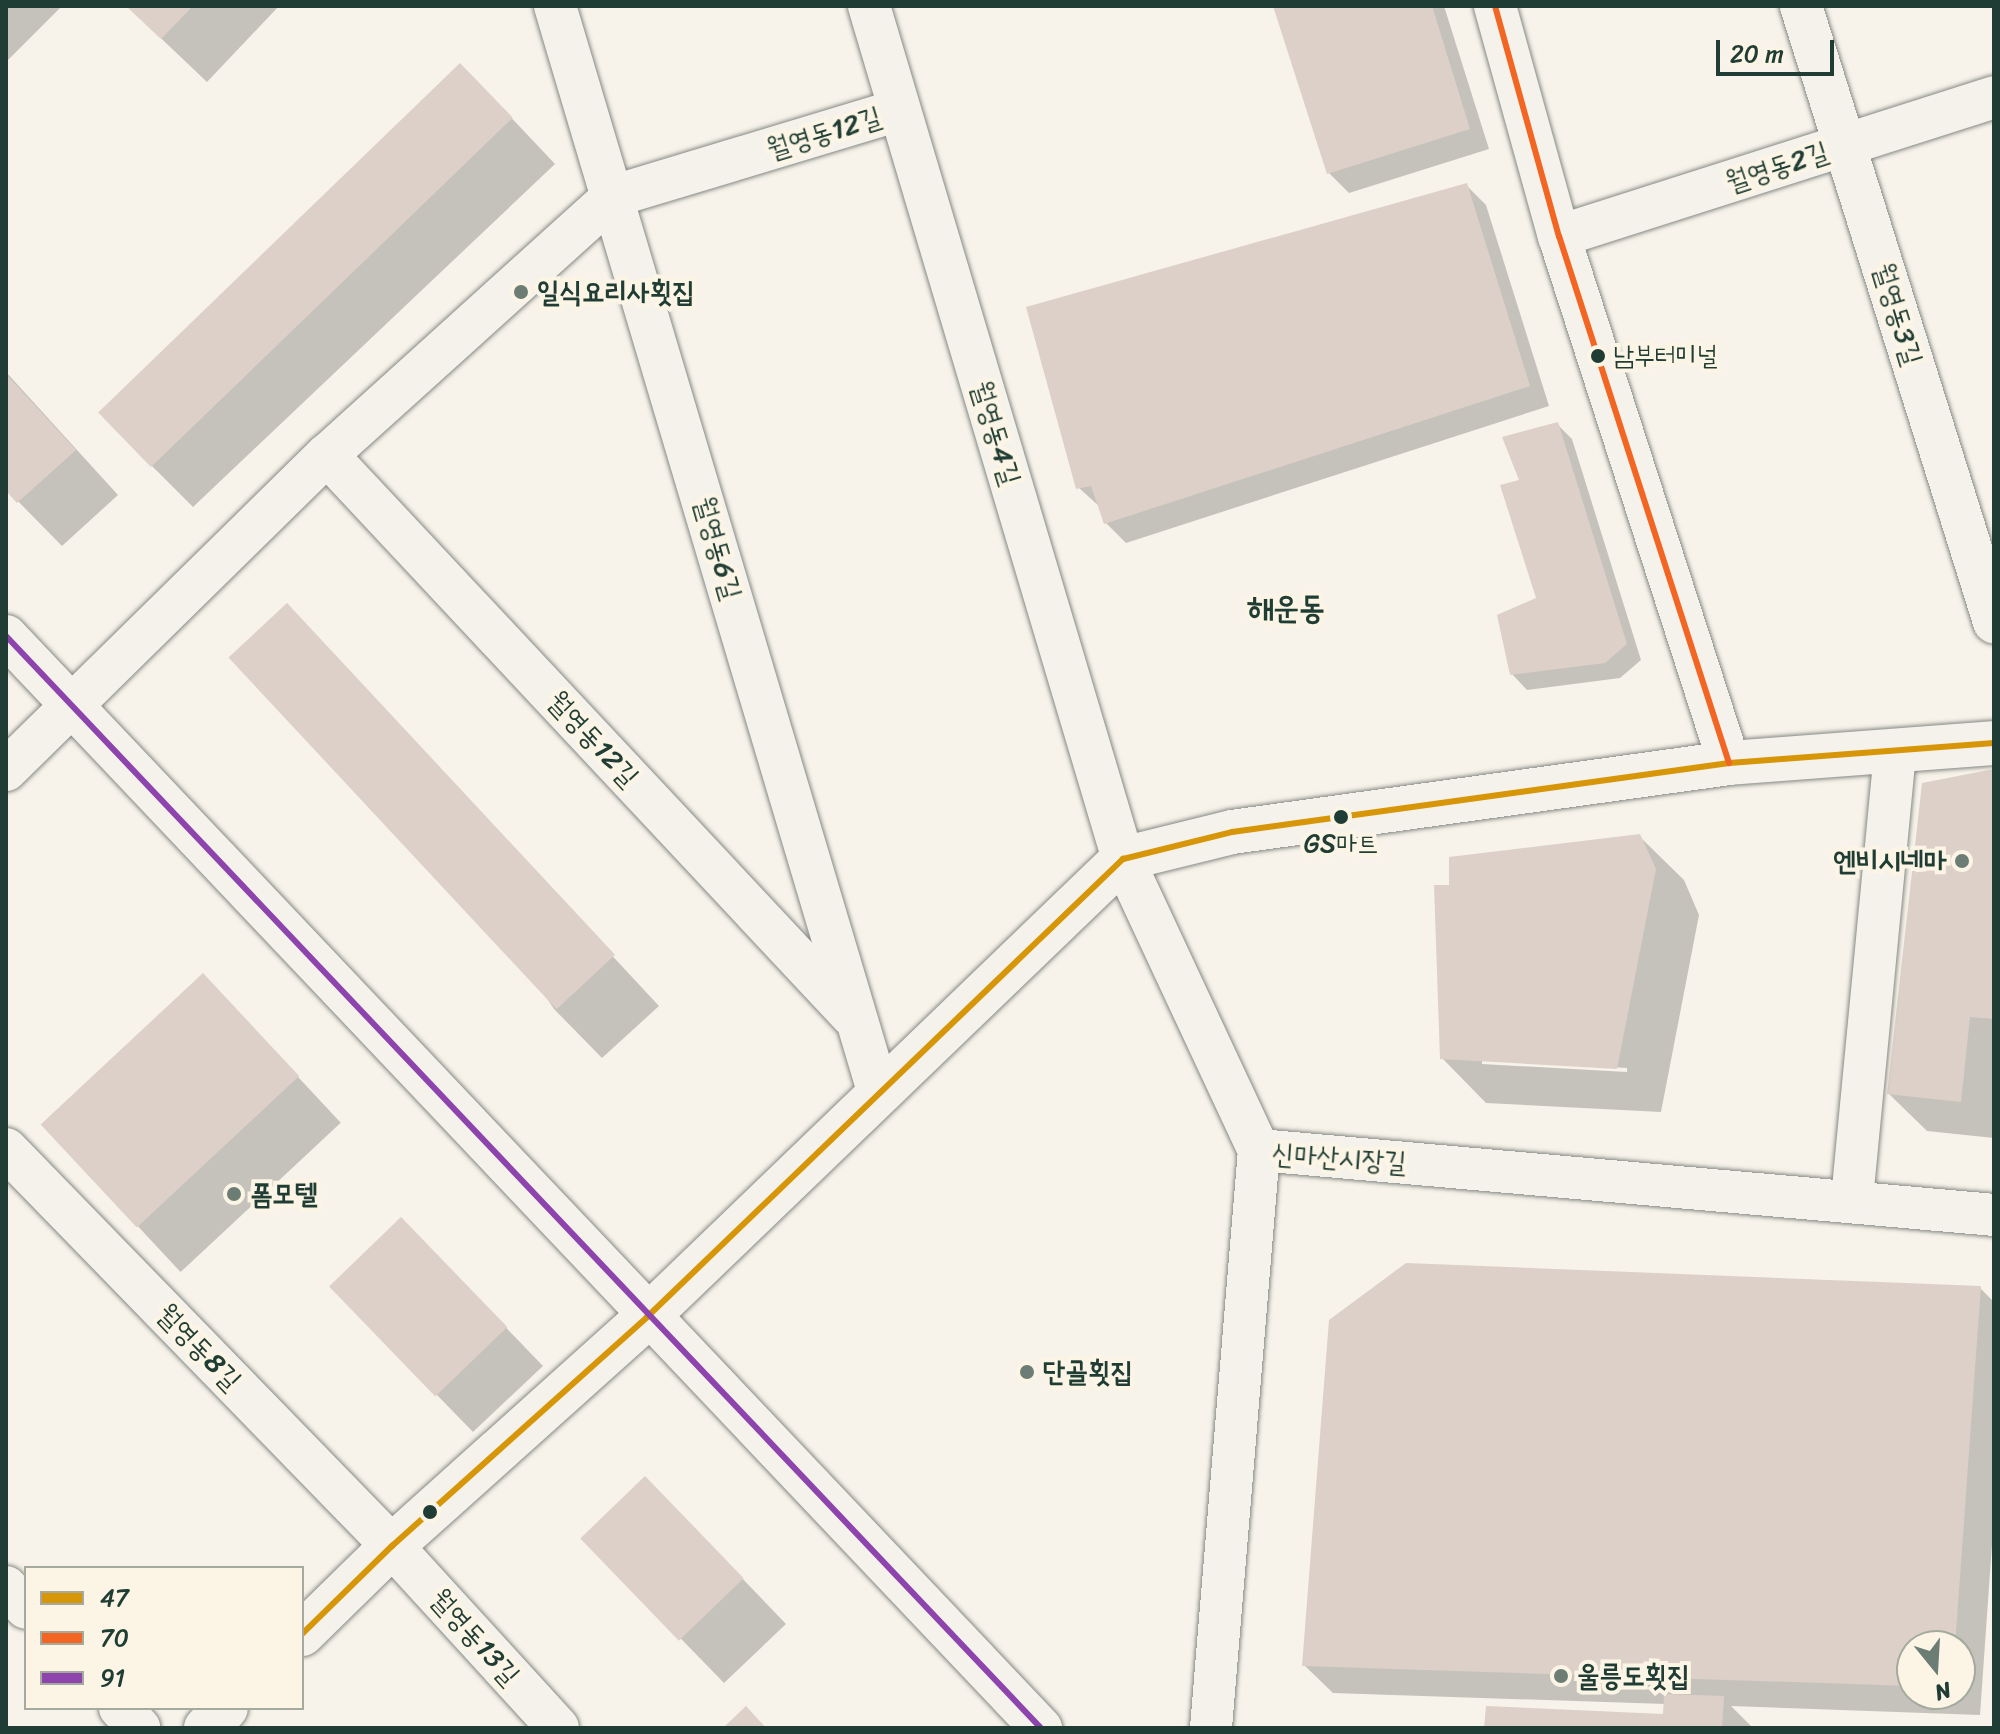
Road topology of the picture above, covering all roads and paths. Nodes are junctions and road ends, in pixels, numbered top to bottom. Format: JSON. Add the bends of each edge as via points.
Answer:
{"nodes":[{"id":1,"x":555,"y":6,"type":"edge"},
{"id":2,"x":869,"y":6,"type":"edge"},
{"id":3,"x":1495,"y":6,"type":"edge"},
{"id":4,"x":1801,"y":6,"type":"edge"},
{"id":5,"x":1994,"y":97,"type":"edge"},
{"id":6,"x":899,"y":110,"type":"junction"},
{"id":7,"x":1845,"y":145,"type":"junction"},
{"id":8,"x":614,"y":196,"type":"junction"},
{"id":9,"x":1559,"y":236,"type":"junction"},
{"id":10,"x":327,"y":455,"type":"junction"},
{"id":11,"x":1994,"y":622,"type":"edge"},
{"id":12,"x":6,"y":636,"type":"edge"},
{"id":13,"x":73,"y":707,"type":"junction"},
{"id":14,"x":1994,"y":743,"type":"edge"},
{"id":15,"x":1895,"y":751,"type":"junction"},
{"id":16,"x":1729,"y":763,"type":"junction"},
{"id":17,"x":6,"y":770,"type":"edge"},
{"id":18,"x":1123,"y":859,"type":"junction"},
{"id":19,"x":858,"y":1022,"type":"junction"},
{"id":20,"x":878,"y":1091,"type":"junction"},
{"id":21,"x":6,"y":1149,"type":"edge"},
{"id":22,"x":1259,"y":1150,"type":"junction"},
{"id":23,"x":1852,"y":1199,"type":"junction"},
{"id":24,"x":1994,"y":1215,"type":"edge"},
{"id":25,"x":647,"y":1317,"type":"junction"},
{"id":26,"x":392,"y":1546,"type":"junction"},
{"id":27,"x":6,"y":1587,"type":"edge"},
{"id":28,"x":24,"y":1606,"type":"edge"},
{"id":29,"x":304,"y":1632,"type":"edge"},
{"id":30,"x":122,"y":1710,"type":"edge"},
{"id":31,"x":224,"y":1710,"type":"edge"},
{"id":32,"x":139,"y":1728,"type":"edge"},
{"id":33,"x":206,"y":1728,"type":"edge"},
{"id":34,"x":558,"y":1728,"type":"edge"},
{"id":35,"x":1041,"y":1728,"type":"edge"},
{"id":36,"x":1211,"y":1728,"type":"edge"}],
"edges":[{"from":1,"to":8,"type":"street","name":"월영동6길"},
{"from":2,"to":6,"type":"street","name":"월영동4길"},
{"from":3,"to":9,"type":"street"},
{"from":4,"to":7,"type":"street","name":"월영동3길"},
{"from":5,"to":7,"type":"street","name":"월영동2길"},
{"from":6,"to":8,"type":"street","name":"월영동12길"},
{"from":6,"to":18,"type":"street","name":"월영동4길"},
{"from":7,"to":9,"type":"street","name":"월영동2길"},
{"from":7,"to":11,"type":"street","name":"월영동3길"},
{"from":8,"to":10,"type":"street","name":"월영동12길"},
{"from":8,"to":19,"type":"street","name":"월영동6길"},
{"from":9,"to":16,"type":"street"},
{"from":10,"to":13,"type":"street","name":"월영동12길"},
{"from":10,"to":19,"type":"street","name":"월영동12길"},
{"from":12,"to":13,"type":"street"},
{"from":13,"to":17,"type":"street","name":"월영동12길"},
{"from":13,"to":25,"type":"street"},
{"from":14,"to":15,"type":"main road"},
{"from":15,"to":16,"type":"main road"},
{"from":15,"to":23,"type":"street"},
{"from":16,"to":18,"type":"main road","via":[[1232,832]]},
{"from":18,"to":20,"type":"main road"},
{"from":18,"to":22,"type":"street","name":"월영동4길"},
{"from":19,"to":20,"type":"street","name":"월영동6길"},
{"from":20,"to":25,"type":"main road"},
{"from":21,"to":26,"type":"street","name":"월영동8길"},
{"from":22,"to":23,"type":"street","name":"신마산시장길"},
{"from":22,"to":36,"type":"street","name":"신마산시장길"},
{"from":23,"to":24,"type":"street","name":"신마산시장길"},
{"from":25,"to":26,"type":"main road"},
{"from":25,"to":35,"type":"street"},
{"from":26,"to":29,"type":"main road"},
{"from":26,"to":34,"type":"street","name":"월영동13길"},
{"from":27,"to":28,"type":"street"},
{"from":30,"to":32,"type":"street"},
{"from":31,"to":33,"type":"main road"}]}
